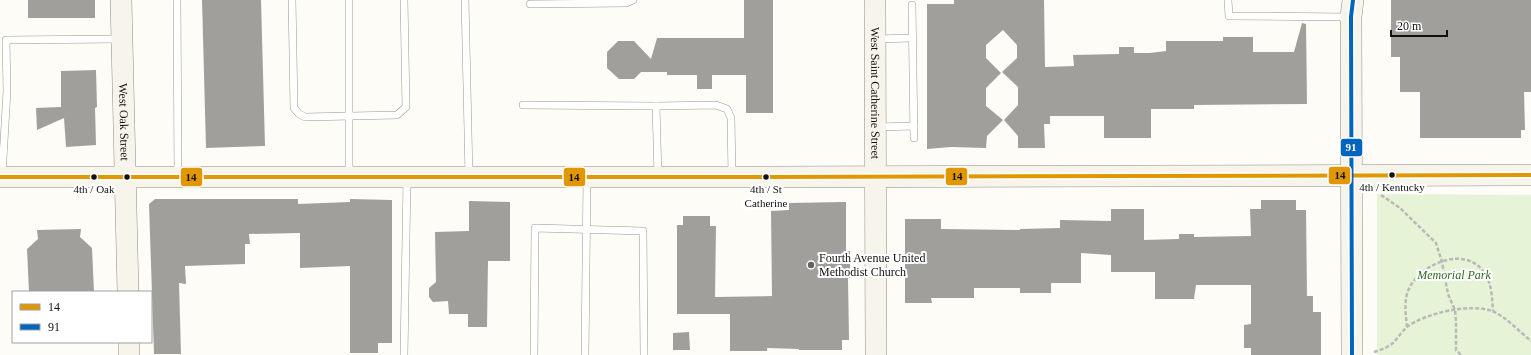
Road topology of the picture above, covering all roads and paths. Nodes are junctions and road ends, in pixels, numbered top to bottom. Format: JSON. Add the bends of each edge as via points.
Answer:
{"nodes":[{"id":1,"x":121,"y":0,"type":"edge"},
{"id":2,"x":177,"y":0,"type":"edge"},
{"id":3,"x":292,"y":0,"type":"edge"},
{"id":4,"x":348,"y":0,"type":"edge"},
{"id":5,"x":404,"y":0,"type":"edge"},
{"id":6,"x":465,"y":0,"type":"edge"},
{"id":7,"x":633,"y":0,"type":"edge"},
{"id":8,"x":875,"y":0,"type":"edge"},
{"id":9,"x":1228,"y":0,"type":"edge"},
{"id":10,"x":530,"y":4,"type":"dead end"},
{"id":11,"x":912,"y":5,"type":"dead end"},
{"id":12,"x":1352,"y":8,"type":"edge"},
{"id":13,"x":912,"y":38,"type":"junction"},
{"id":14,"x":122,"y":39,"type":"junction"},
{"id":15,"x":875,"y":39,"type":"junction"},
{"id":16,"x":523,"y":105,"type":"dead end"},
{"id":17,"x":656,"y":106,"type":"junction"},
{"id":18,"x":349,"y":116,"type":"junction"},
{"id":19,"x":914,"y":126,"type":"junction"},
{"id":20,"x":876,"y":127,"type":"junction"},
{"id":21,"x":914,"y":138,"type":"dead end"},
{"id":22,"x":1352,"y":175,"type":"junction"},
{"id":23,"x":1531,"y":175,"type":"edge"},
{"id":24,"x":876,"y":176,"type":"junction"},
{"id":25,"x":1,"y":177,"type":"edge"},
{"id":26,"x":125,"y":177,"type":"junction"},
{"id":27,"x":178,"y":177,"type":"junction"},
{"id":28,"x":349,"y":177,"type":"junction"},
{"id":29,"x":407,"y":177,"type":"junction"},
{"id":30,"x":469,"y":177,"type":"junction"},
{"id":31,"x":587,"y":177,"type":"junction"},
{"id":32,"x":658,"y":177,"type":"junction"},
{"id":33,"x":732,"y":177,"type":"junction"},
{"id":34,"x":1380,"y":195,"type":"dead end"},
{"id":35,"x":587,"y":228,"type":"junction"},
{"id":36,"x":1442,"y":262,"type":"junction"},
{"id":37,"x":128,"y":291,"type":"edge"},
{"id":38,"x":1455,"y":310,"type":"junction"},
{"id":39,"x":1493,"y":312,"type":"junction"},
{"id":40,"x":1407,"y":327,"type":"junction"},
{"id":41,"x":1531,"y":341,"type":"edge"},
{"id":42,"x":129,"y":343,"type":"edge"},
{"id":43,"x":1374,"y":352,"type":"dead end"},
{"id":44,"x":129,"y":355,"type":"edge"},
{"id":45,"x":404,"y":355,"type":"edge"},
{"id":46,"x":534,"y":355,"type":"edge"},
{"id":47,"x":585,"y":355,"type":"edge"},
{"id":48,"x":644,"y":355,"type":"edge"},
{"id":49,"x":876,"y":355,"type":"edge"},
{"id":50,"x":1352,"y":355,"type":"edge"},
{"id":51,"x":1460,"y":355,"type":"edge"}],
"edges":[{"from":1,"to":14,"type":"main road","name":"West Oak Street"},
{"from":2,"to":27,"type":"lane"},
{"from":3,"to":18,"type":"lane","via":[[294,108],[305,117]]},
{"from":4,"to":18,"type":"lane"},
{"from":5,"to":18,"type":"lane","via":[[406,107],[396,115]]},
{"from":6,"to":30,"type":"lane"},
{"from":7,"to":10,"type":"lane"},
{"from":8,"to":15,"type":"main road","name":"West Saint Catherine Street"},
{"from":9,"to":12,"type":"lane","via":[[1229,16]]},
{"from":11,"to":13,"type":"lane"},
{"from":12,"to":22,"type":"main road"},
{"from":13,"to":15,"type":"lane"},
{"from":13,"to":19,"type":"lane"},
{"from":14,"to":25,"type":"lane","via":[[6,40],[7,91]]},
{"from":14,"to":26,"type":"main road","name":"West Oak Street"},
{"from":15,"to":20,"type":"main road","name":"West Saint Catherine Street"},
{"from":16,"to":17,"type":"lane"},
{"from":17,"to":32,"type":"lane"},
{"from":17,"to":33,"type":"lane","via":[[716,104],[727,110],[731,118]]},
{"from":18,"to":28,"type":"lane"},
{"from":19,"to":20,"type":"lane"},
{"from":19,"to":21,"type":"lane"},
{"from":20,"to":24,"type":"main road","name":"West Saint Catherine Street"},
{"from":22,"to":23,"type":"main road"},
{"from":22,"to":24,"type":"main road"},
{"from":22,"to":50,"type":"main road"},
{"from":24,"to":33,"type":"main road"},
{"from":24,"to":49,"type":"main road","name":"West Saint Catherine Street"},
{"from":25,"to":26,"type":"main road"},
{"from":26,"to":27,"type":"main road"},
{"from":26,"to":37,"type":"main road","name":"West Oak Street"},
{"from":27,"to":28,"type":"main road"},
{"from":28,"to":29,"type":"main road"},
{"from":29,"to":30,"type":"main road"},
{"from":29,"to":45,"type":"lane"},
{"from":30,"to":31,"type":"main road"},
{"from":31,"to":32,"type":"main road"},
{"from":31,"to":35,"type":"lane"},
{"from":32,"to":33,"type":"main road"},
{"from":34,"to":36,"type":"path","via":[[1402,210],[1436,243]]},
{"from":35,"to":46,"type":"lane","via":[[535,228]]},
{"from":35,"to":47,"type":"lane"},
{"from":35,"to":48,"type":"lane","via":[[643,230]]},
{"from":36,"to":38,"type":"path","via":[[1448,294]]},
{"from":36,"to":39,"type":"path","via":[[1467,259],[1483,270],[1491,288]]},
{"from":36,"to":40,"type":"path","via":[[1426,270],[1411,284],[1405,304]]},
{"from":38,"to":39,"type":"path","via":[[1479,309]]},
{"from":38,"to":40,"type":"path","via":[[1425,317]]},
{"from":38,"to":51,"type":"path","via":[[1456,350]]},
{"from":39,"to":41,"type":"path"},
{"from":40,"to":43,"type":"path","via":[[1394,342]]},
{"from":42,"to":44,"type":"main road"}]}
